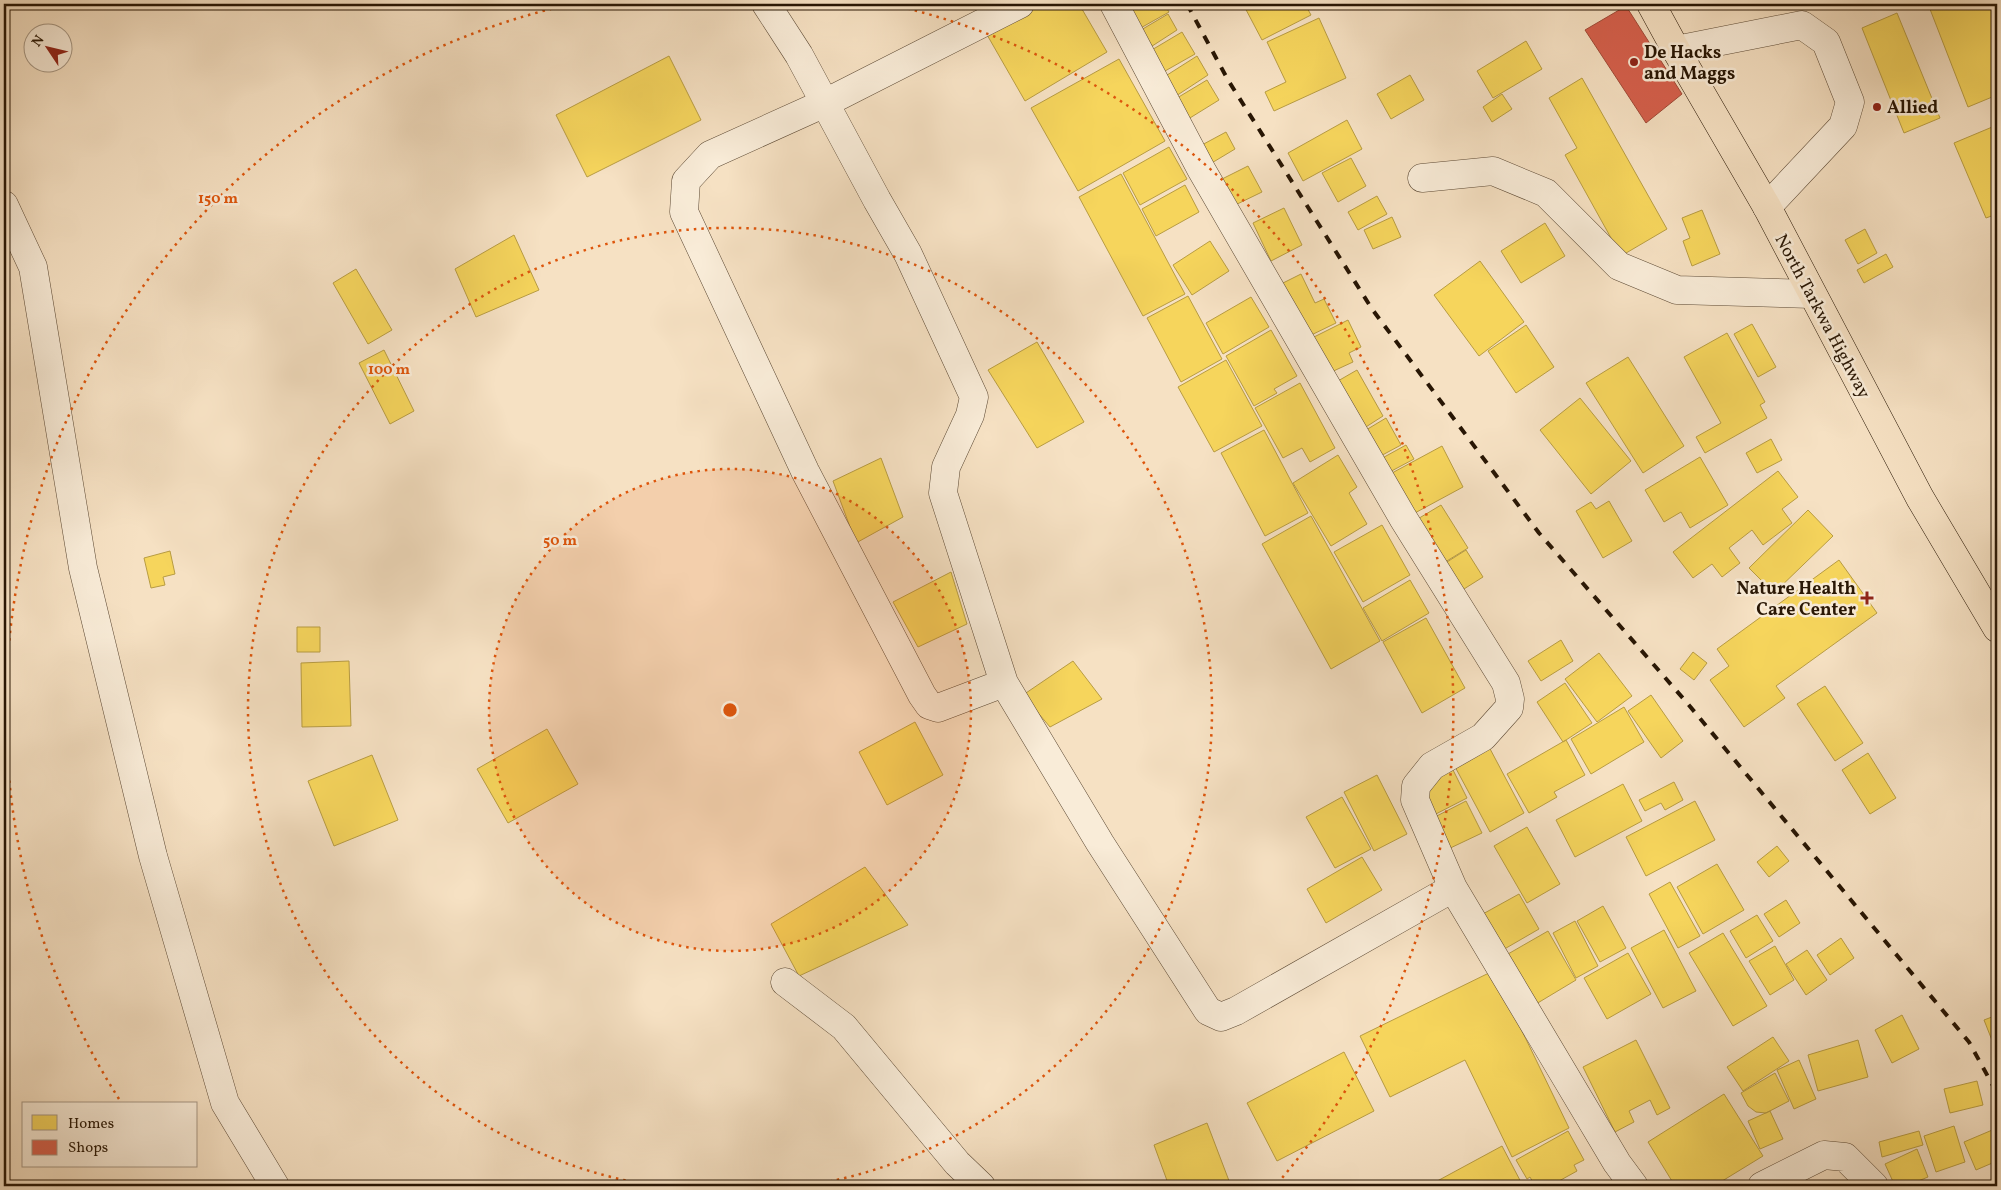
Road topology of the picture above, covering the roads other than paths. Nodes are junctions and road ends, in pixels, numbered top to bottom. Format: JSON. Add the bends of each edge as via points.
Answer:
{"nodes":[{"id":1,"x":766,"y":4,"type":"edge"},
{"id":2,"x":1020,"y":4,"type":"edge"},
{"id":3,"x":1114,"y":4,"type":"edge"},
{"id":4,"x":1651,"y":4,"type":"edge"},
{"id":5,"x":1676,"y":50,"type":"junction"},
{"id":6,"x":825,"y":104,"type":"junction"},
{"id":7,"x":1422,"y":178,"type":"dead end"},
{"id":8,"x":4,"y":205,"type":"edge"},
{"id":9,"x":1767,"y":208,"type":"junction"},
{"id":10,"x":1811,"y":294,"type":"junction"},
{"id":11,"x":1997,"y":628,"type":"edge"},
{"id":12,"x":1004,"y":683,"type":"junction"},
{"id":13,"x":1453,"y":888,"type":"junction"},
{"id":14,"x":785,"y":982,"type":"dead end"},
{"id":15,"x":275,"y":1186,"type":"edge"},
{"id":16,"x":981,"y":1186,"type":"edge"},
{"id":17,"x":1634,"y":1186,"type":"edge"},
{"id":18,"x":1762,"y":1186,"type":"edge"},
{"id":19,"x":1874,"y":1186,"type":"edge"}],
"edges":[{"from":1,"to":6,"type":"street","via":[[799,55]]},
{"from":2,"to":6,"type":"street"},
{"from":3,"to":13,"type":"street","via":[[1211,186],[1403,518],[1506,683],[1510,699],[1504,714],[1483,737],[1432,766],[1416,786],[1415,800]]},
{"from":4,"to":5,"type":"main road","name":"North Tarkwa Highway"},
{"from":5,"to":9,"type":"main road","name":"North Tarkwa Highway"},
{"from":5,"to":9,"type":"street","via":[[1802,25],[1826,42],[1850,102],[1843,126]]},
{"from":6,"to":12,"type":"street","via":[[908,254],[974,397],[970,414],[946,467],[943,493]]},
{"from":6,"to":12,"type":"street","via":[[710,155],[686,181],[684,212],[805,471],[922,696],[938,708]]},
{"from":7,"to":10,"type":"street","via":[[1493,171],[1546,193],[1619,266],[1677,290]]},
{"from":8,"to":15,"type":"street","via":[[33,267],[83,568],[153,856],[225,1103]]},
{"from":9,"to":10,"type":"main road","name":"North Tarkwa Highway"},
{"from":10,"to":11,"type":"main road","name":"North Tarkwa Highway","via":[[1920,498]]},
{"from":12,"to":13,"type":"street","via":[[1100,843],[1208,1011],[1221,1017]]},
{"from":13,"to":17,"type":"street","via":[[1617,1163]]},
{"from":14,"to":16,"type":"street","via":[[844,1027],[957,1163]]},
{"from":18,"to":19,"type":"street","via":[[1824,1155],[1845,1157]]}]}
